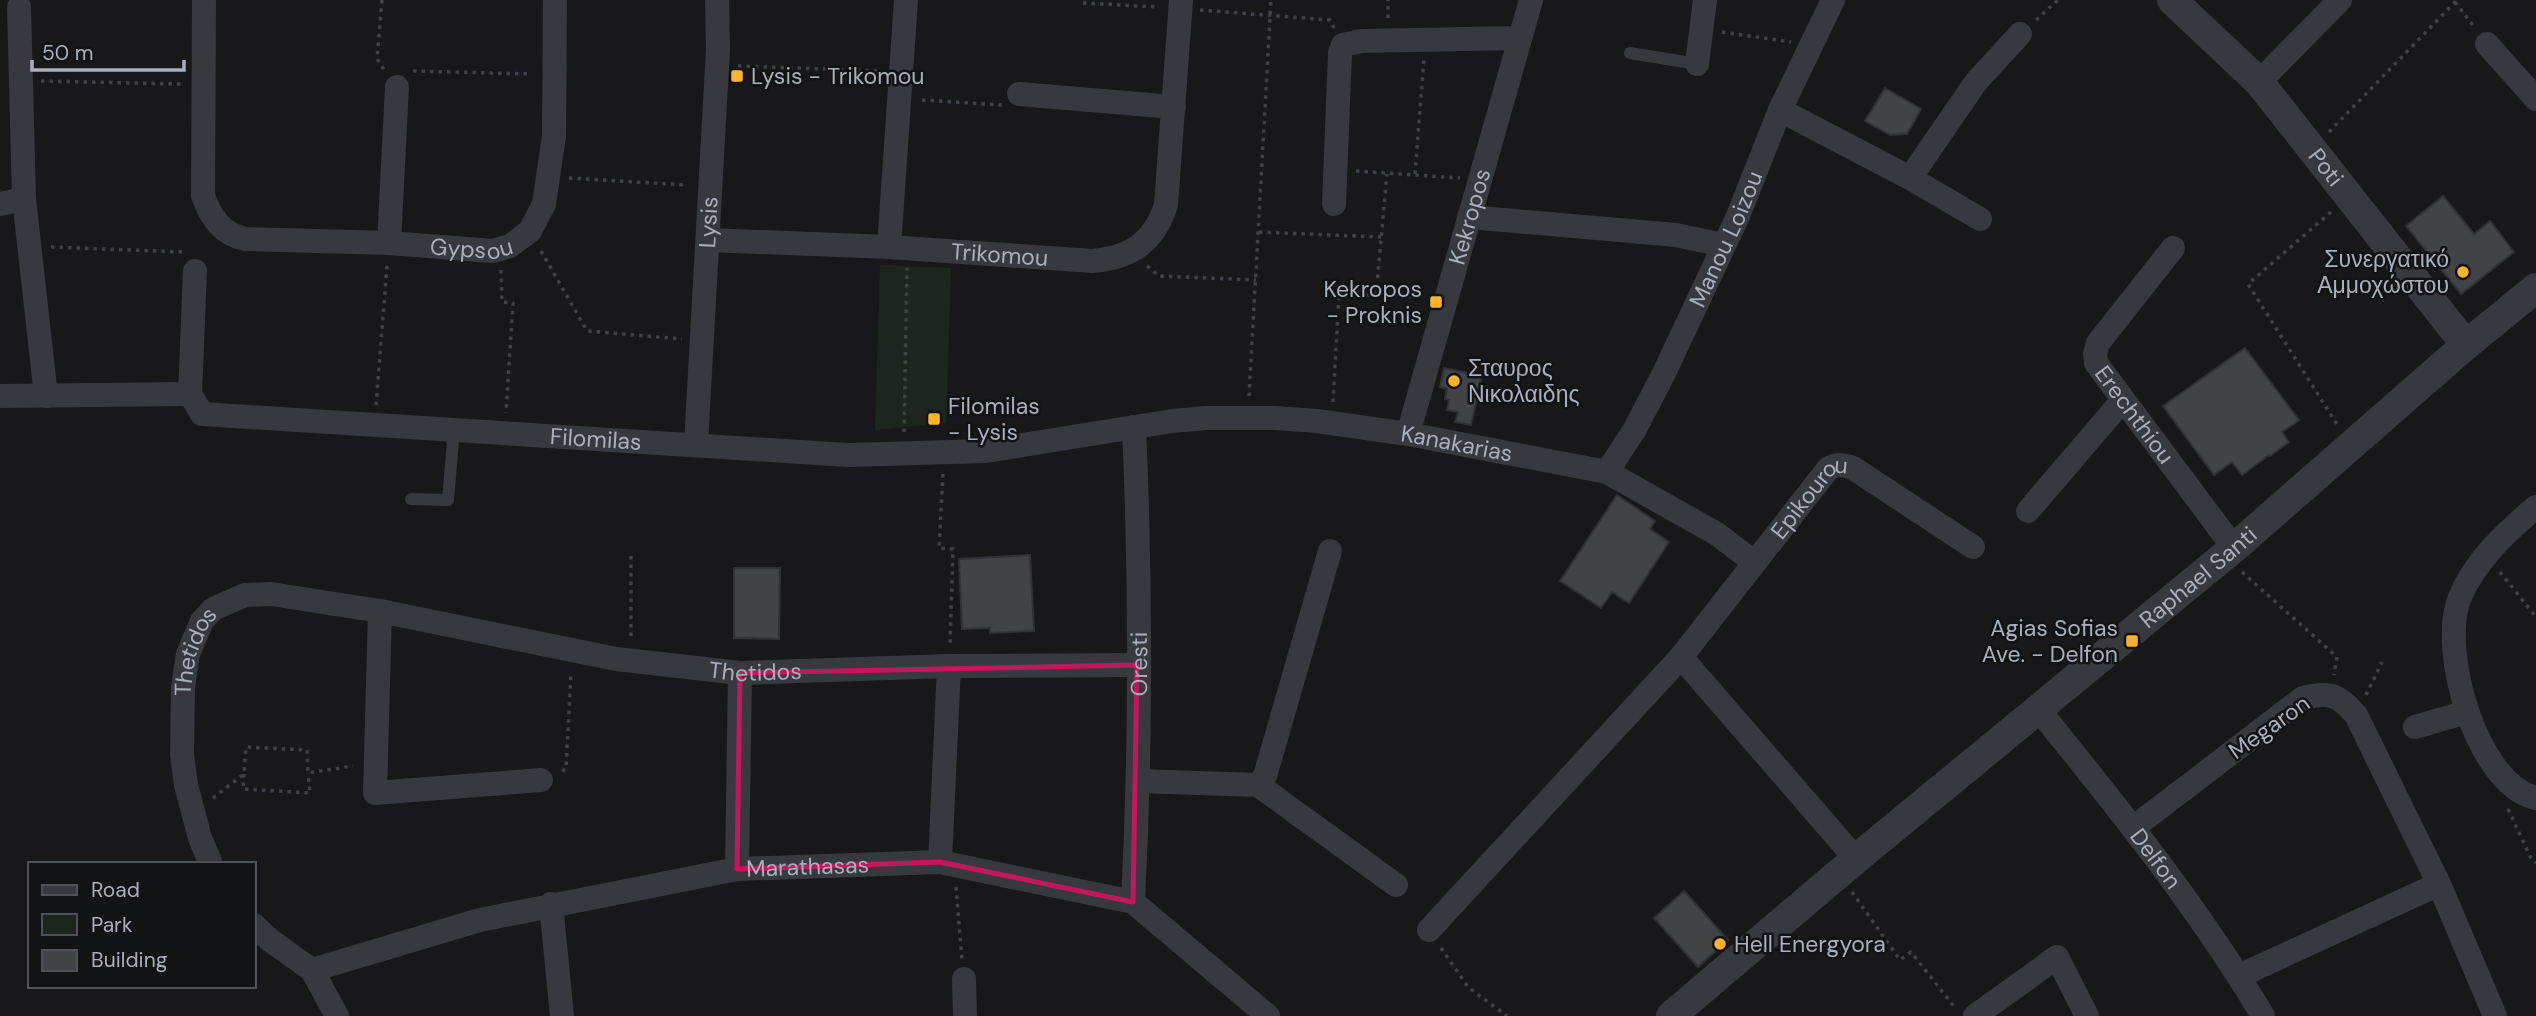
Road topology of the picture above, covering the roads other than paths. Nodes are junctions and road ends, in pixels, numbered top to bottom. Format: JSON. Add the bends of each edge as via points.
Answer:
{"nodes":[{"id":1,"x":204,"y":0,"type":"edge"},
{"id":2,"x":555,"y":0,"type":"edge"},
{"id":3,"x":717,"y":0,"type":"edge"},
{"id":4,"x":906,"y":0,"type":"edge"},
{"id":5,"x":1531,"y":0,"type":"edge"},
{"id":6,"x":1705,"y":0,"type":"edge"},
{"id":7,"x":1833,"y":0,"type":"edge"},
{"id":8,"x":2172,"y":0,"type":"edge"},
{"id":9,"x":2340,"y":0,"type":"edge"},
{"id":10,"x":1181,"y":4,"type":"edge"},
{"id":11,"x":19,"y":6,"type":"dead end"},
{"id":12,"x":2020,"y":34,"type":"road end"},
{"id":13,"x":1519,"y":38,"type":"junction"},
{"id":14,"x":2487,"y":44,"type":"road end"},
{"id":15,"x":1630,"y":53,"type":"dead end"},
{"id":16,"x":1697,"y":64,"type":"joint"},
{"id":17,"x":2259,"y":82,"type":"junction"},
{"id":18,"x":397,"y":87,"type":"road end"},
{"id":19,"x":2533,"y":90,"type":"edge"},
{"id":20,"x":1019,"y":94,"type":"road end"},
{"id":21,"x":1174,"y":107,"type":"junction"},
{"id":22,"x":1780,"y":110,"type":"junction"},
{"id":23,"x":1910,"y":178,"type":"junction"},
{"id":24,"x":24,"y":199,"type":"junction"},
{"id":25,"x":0,"y":204,"type":"edge"},
{"id":26,"x":1334,"y":204,"type":"dead end"},
{"id":27,"x":1469,"y":217,"type":"junction"},
{"id":28,"x":1980,"y":219,"type":"dead end"},
{"id":29,"x":708,"y":240,"type":"junction"},
{"id":30,"x":389,"y":243,"type":"junction"},
{"id":31,"x":1723,"y":245,"type":"junction"},
{"id":32,"x":2172,"y":247,"type":"dead end"},
{"id":33,"x":898,"y":248,"type":"junction"},
{"id":34,"x":195,"y":271,"type":"road end"},
{"id":35,"x":2536,"y":288,"type":"edge"},
{"id":36,"x":2466,"y":345,"type":"junction"},
{"id":37,"x":190,"y":394,"type":"junction"},
{"id":38,"x":0,"y":396,"type":"edge"},
{"id":39,"x":46,"y":396,"type":"junction"},
{"id":40,"x":2122,"y":401,"type":"junction"},
{"id":41,"x":1134,"y":427,"type":"junction"},
{"id":42,"x":454,"y":429,"type":"junction"},
{"id":43,"x":1408,"y":434,"type":"junction"},
{"id":44,"x":696,"y":444,"type":"junction"},
{"id":45,"x":1607,"y":472,"type":"junction"},
{"id":46,"x":411,"y":499,"type":"dead end"},
{"id":47,"x":2536,"y":507,"type":"edge"},
{"id":48,"x":2028,"y":511,"type":"dead end"},
{"id":49,"x":1973,"y":547,"type":"dead end"},
{"id":50,"x":1330,"y":551,"type":"dead end"},
{"id":51,"x":2229,"y":552,"type":"junction"},
{"id":52,"x":1755,"y":562,"type":"junction"},
{"id":53,"x":380,"y":611,"type":"junction"},
{"id":54,"x":1681,"y":657,"type":"junction"},
{"id":55,"x":1137,"y":665,"type":"junction"},
{"id":56,"x":949,"y":666,"type":"junction"},
{"id":57,"x":740,"y":673,"type":"junction"},
{"id":58,"x":2039,"y":710,"type":"junction"},
{"id":59,"x":2467,"y":712,"type":"junction"},
{"id":60,"x":2415,"y":727,"type":"dead end"},
{"id":61,"x":541,"y":780,"type":"road end"},
{"id":62,"x":1139,"y":781,"type":"junction"},
{"id":63,"x":1258,"y":785,"type":"junction"},
{"id":64,"x":2527,"y":794,"type":"edge"},
{"id":65,"x":2133,"y":828,"type":"junction"},
{"id":66,"x":210,"y":862,"type":"edge"},
{"id":67,"x":947,"y":863,"type":"junction"},
{"id":68,"x":1848,"y":867,"type":"junction"},
{"id":69,"x":737,"y":869,"type":"junction"},
{"id":70,"x":2438,"y":884,"type":"junction"},
{"id":71,"x":1396,"y":885,"type":"dead end"},
{"id":72,"x":1133,"y":902,"type":"junction"},
{"id":73,"x":551,"y":904,"type":"junction"},
{"id":74,"x":256,"y":927,"type":"edge"},
{"id":75,"x":1429,"y":930,"type":"road end"},
{"id":76,"x":312,"y":970,"type":"junction"},
{"id":77,"x":2239,"y":975,"type":"junction"},
{"id":78,"x":964,"y":979,"type":"road end"},
{"id":79,"x":337,"y":1016,"type":"edge"},
{"id":80,"x":562,"y":1016,"type":"edge"},
{"id":81,"x":965,"y":1016,"type":"edge"},
{"id":82,"x":1268,"y":1016,"type":"edge"},
{"id":83,"x":1671,"y":1016,"type":"edge"},
{"id":84,"x":1975,"y":1016,"type":"edge"},
{"id":85,"x":2087,"y":1016,"type":"edge"},
{"id":86,"x":2263,"y":1016,"type":"edge"},
{"id":87,"x":2495,"y":1016,"type":"edge"}],
"edges":[{"from":1,"to":30,"type":"street","name":"Gypsou","via":[[204,196],[209,213],[230,236],[245,239]]},
{"from":2,"to":30,"type":"street","name":"Gypsou","via":[[554,136],[544,204],[530,231],[510,246],[493,251]]},
{"from":3,"to":29,"type":"street","name":"Lysis"},
{"from":4,"to":33,"type":"street","via":[[899,98]]},
{"from":5,"to":13,"type":"street","name":"Kekropos"},
{"from":6,"to":16,"type":"street"},
{"from":7,"to":22,"type":"street","name":"Manou Loizou"},
{"from":8,"to":17,"type":"street","name":"Poti"},
{"from":9,"to":17,"type":"street"},
{"from":10,"to":21,"type":"street","name":"Trikomou"},
{"from":11,"to":24,"type":"street"},
{"from":12,"to":23,"type":"street","via":[[1976,82]]},
{"from":13,"to":26,"type":"street","via":[[1361,41],[1343,46],[1339,53]]},
{"from":13,"to":27,"type":"street","name":"Kekropos"},
{"from":14,"to":19,"type":"street"},
{"from":15,"to":16,"type":"lane"},
{"from":17,"to":36,"type":"street","name":"Poti"},
{"from":18,"to":30,"type":"street"},
{"from":20,"to":21,"type":"street"},
{"from":21,"to":33,"type":"street","name":"Trikomou","via":[[1166,205],[1156,231],[1130,251],[1093,261]]},
{"from":22,"to":23,"type":"street"},
{"from":22,"to":31,"type":"street","name":"Manou Loizou"},
{"from":23,"to":28,"type":"street"},
{"from":24,"to":25,"type":"street"},
{"from":24,"to":39,"type":"street"},
{"from":27,"to":31,"type":"street","via":[[1676,235]]},
{"from":27,"to":43,"type":"street","name":"Kekropos"},
{"from":29,"to":33,"type":"street","name":"Trikomou"},
{"from":29,"to":44,"type":"street","name":"Lysis"},
{"from":31,"to":45,"type":"street","name":"Manou Loizou","via":[[1664,373]]},
{"from":32,"to":40,"type":"street","name":"Erechthiou","via":[[2098,343],[2096,363]]},
{"from":34,"to":37,"type":"street"},
{"from":35,"to":36,"type":"street","name":"Raphael Santi"},
{"from":36,"to":51,"type":"street","name":"Raphael Santi"},
{"from":37,"to":39,"type":"street"},
{"from":37,"to":42,"type":"street","name":"Filomilas","via":[[202,414]]},
{"from":38,"to":39,"type":"street"},
{"from":40,"to":48,"type":"street"},
{"from":40,"to":51,"type":"street","name":"Erechthiou"},
{"from":41,"to":43,"type":"street","name":"Kanakarias","via":[[1247,418]]},
{"from":41,"to":44,"type":"street","name":"Filomilas","via":[[944,454],[810,453]]},
{"from":41,"to":55,"type":"street","name":"Oresti","via":[[1139,538]]},
{"from":42,"to":44,"type":"street","name":"Filomilas"},
{"from":42,"to":46,"type":"lane","via":[[448,500]]},
{"from":43,"to":45,"type":"street","name":"Kanakarias"},
{"from":45,"to":52,"type":"street","name":"Kanakarias","via":[[1705,527]]},
{"from":47,"to":59,"type":"street","via":[[2486,555],[2459,598],[2452,635]]},
{"from":49,"to":52,"type":"street","name":"Epikourou","via":[[1853,468],[1834,465]]},
{"from":50,"to":63,"type":"street","via":[[1265,776]]},
{"from":51,"to":58,"type":"street","name":"Raphael Santi"},
{"from":52,"to":54,"type":"street","name":"Epikourou"},
{"from":53,"to":57,"type":"street","name":"Thetidos","via":[[572,657]]},
{"from":53,"to":61,"type":"street","via":[[375,793]]},
{"from":53,"to":66,"type":"street","name":"Thetidos","via":[[245,594],[207,615],[193,638],[183,687],[182,755],[192,814]]},
{"from":54,"to":68,"type":"street"},
{"from":54,"to":75,"type":"street","name":"Epikourou"},
{"from":55,"to":56,"type":"street","name":"Thetidos"},
{"from":55,"to":62,"type":"street","name":"Oresti"},
{"from":56,"to":57,"type":"street","name":"Thetidos"},
{"from":56,"to":67,"type":"street"},
{"from":57,"to":69,"type":"street"},
{"from":58,"to":65,"type":"street","name":"Delfon"},
{"from":58,"to":68,"type":"street","name":"Raphael Santi"},
{"from":59,"to":60,"type":"street"},
{"from":59,"to":64,"type":"street","via":[[2504,780]]},
{"from":62,"to":63,"type":"street"},
{"from":62,"to":72,"type":"street","name":"Oresti"},
{"from":63,"to":71,"type":"street"},
{"from":65,"to":70,"type":"street","name":"Megaron","via":[[2303,698],[2330,694],[2343,700],[2356,715]]},
{"from":65,"to":77,"type":"street","name":"Delfon"},
{"from":67,"to":69,"type":"street","name":"Marathasas"},
{"from":67,"to":72,"type":"street","name":"Marathasas"},
{"from":68,"to":83,"type":"street","name":"Raphael Santi"},
{"from":69,"to":73,"type":"street","name":"Marathasas"},
{"from":70,"to":77,"type":"street"},
{"from":70,"to":87,"type":"street","name":"Megaron"},
{"from":72,"to":82,"type":"street","name":"Marathasas"},
{"from":73,"to":76,"type":"street","name":"Marathasas","via":[[480,919]]},
{"from":73,"to":80,"type":"street"},
{"from":74,"to":76,"type":"street"},
{"from":76,"to":79,"type":"street"},
{"from":77,"to":86,"type":"street","name":"Delfon"},
{"from":78,"to":81,"type":"street"},
{"from":84,"to":85,"type":"street","via":[[2057,957]]}]}
